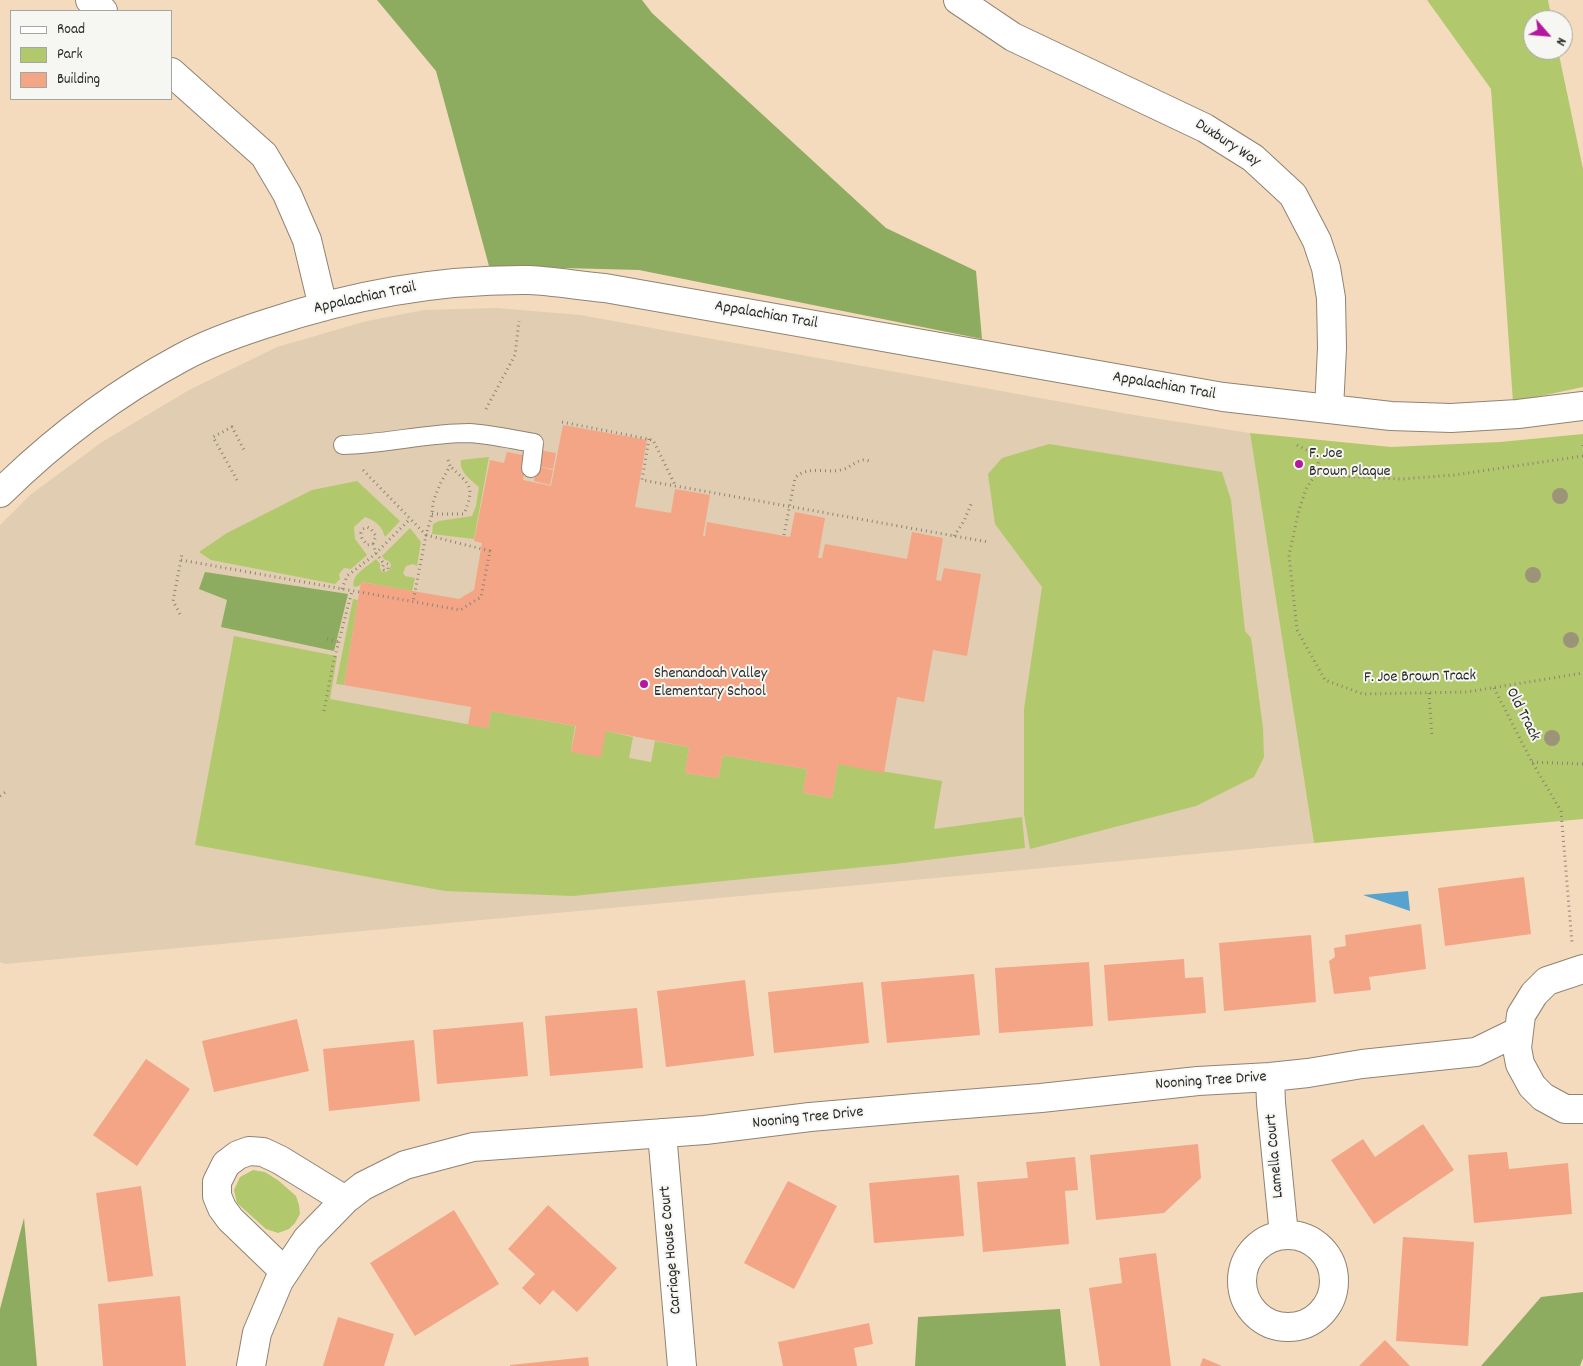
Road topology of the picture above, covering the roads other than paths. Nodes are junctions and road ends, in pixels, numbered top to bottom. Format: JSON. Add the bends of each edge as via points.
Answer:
{"nodes":[{"id":1,"x":90,"y":0,"type":"edge"},
{"id":2,"x":958,"y":0,"type":"edge"},
{"id":3,"x":102,"y":10,"type":"edge"},
{"id":4,"x":172,"y":73,"type":"edge"},
{"id":5,"x":323,"y":306,"type":"junction"},
{"id":6,"x":1583,"y":406,"type":"edge"},
{"id":7,"x":1329,"y":409,"type":"junction"},
{"id":8,"x":343,"y":445,"type":"dead end"},
{"id":9,"x":530,"y":468,"type":"dead end"},
{"id":10,"x":0,"y":493,"type":"edge"},
{"id":11,"x":1583,"y":968,"type":"edge"},
{"id":12,"x":1519,"y":1031,"type":"junction"},
{"id":13,"x":1476,"y":1052,"type":"junction"},
{"id":14,"x":1520,"y":1064,"type":"junction"},
{"id":15,"x":1270,"y":1078,"type":"junction"},
{"id":16,"x":1583,"y":1109,"type":"edge"},
{"id":17,"x":662,"y":1133,"type":"junction"},
{"id":18,"x":345,"y":1200,"type":"junction"},
{"id":19,"x":1284,"y":1235,"type":"dead end"},
{"id":20,"x":285,"y":1272,"type":"junction"},
{"id":21,"x":251,"y":1366,"type":"edge"},
{"id":22,"x":682,"y":1366,"type":"edge"}],
"edges":[{"from":1,"to":3,"type":"street"},
{"from":2,"to":7,"type":"street","name":"Duxbury Way","via":[[1013,37],[1206,128],[1253,158],[1292,194],[1317,241],[1326,268],[1331,298]]},
{"from":4,"to":5,"type":"street","via":[[264,155],[287,194],[307,240]]},
{"from":5,"to":7,"type":"street","name":"Appalachian Trail","via":[[389,291],[453,283],[530,280],[615,290],[1223,397]]},
{"from":5,"to":10,"type":"street","name":"Appalachian Trail","via":[[229,336],[182,357],[128,388],[78,423]]},
{"from":6,"to":7,"type":"street","name":"Appalachian Trail","via":[[1451,418]]},
{"from":8,"to":9,"type":"lane","via":[[471,433],[534,443]]},
{"from":11,"to":12,"type":"street","via":[[1547,981],[1521,1015]]},
{"from":12,"to":13,"type":"street"},
{"from":12,"to":14,"type":"street","via":[[1517,1048]]},
{"from":13,"to":14,"type":"street"},
{"from":13,"to":15,"type":"street","name":"Nooning Tree Drive"},
{"from":14,"to":16,"type":"street","via":[[1542,1097],[1565,1109]]},
{"from":15,"to":17,"type":"street","name":"Nooning Tree Drive","via":[[1198,1081]]},
{"from":15,"to":19,"type":"street","name":"Lamella Court"},
{"from":17,"to":18,"type":"street","name":"Nooning Tree Drive","via":[[473,1146],[405,1165],[363,1186]]},
{"from":17,"to":22,"type":"street","name":"Carriage House Court"},
{"from":18,"to":20,"type":"street","name":"Nooning Tree Drive","via":[[307,1239]]},
{"from":18,"to":20,"type":"street","via":[[263,1152],[249,1151],[226,1164],[217,1182],[217,1196],[222,1208],[230,1220]]},
{"from":20,"to":21,"type":"street","name":"Nooning Tree Drive","via":[[257,1333]]}]}
